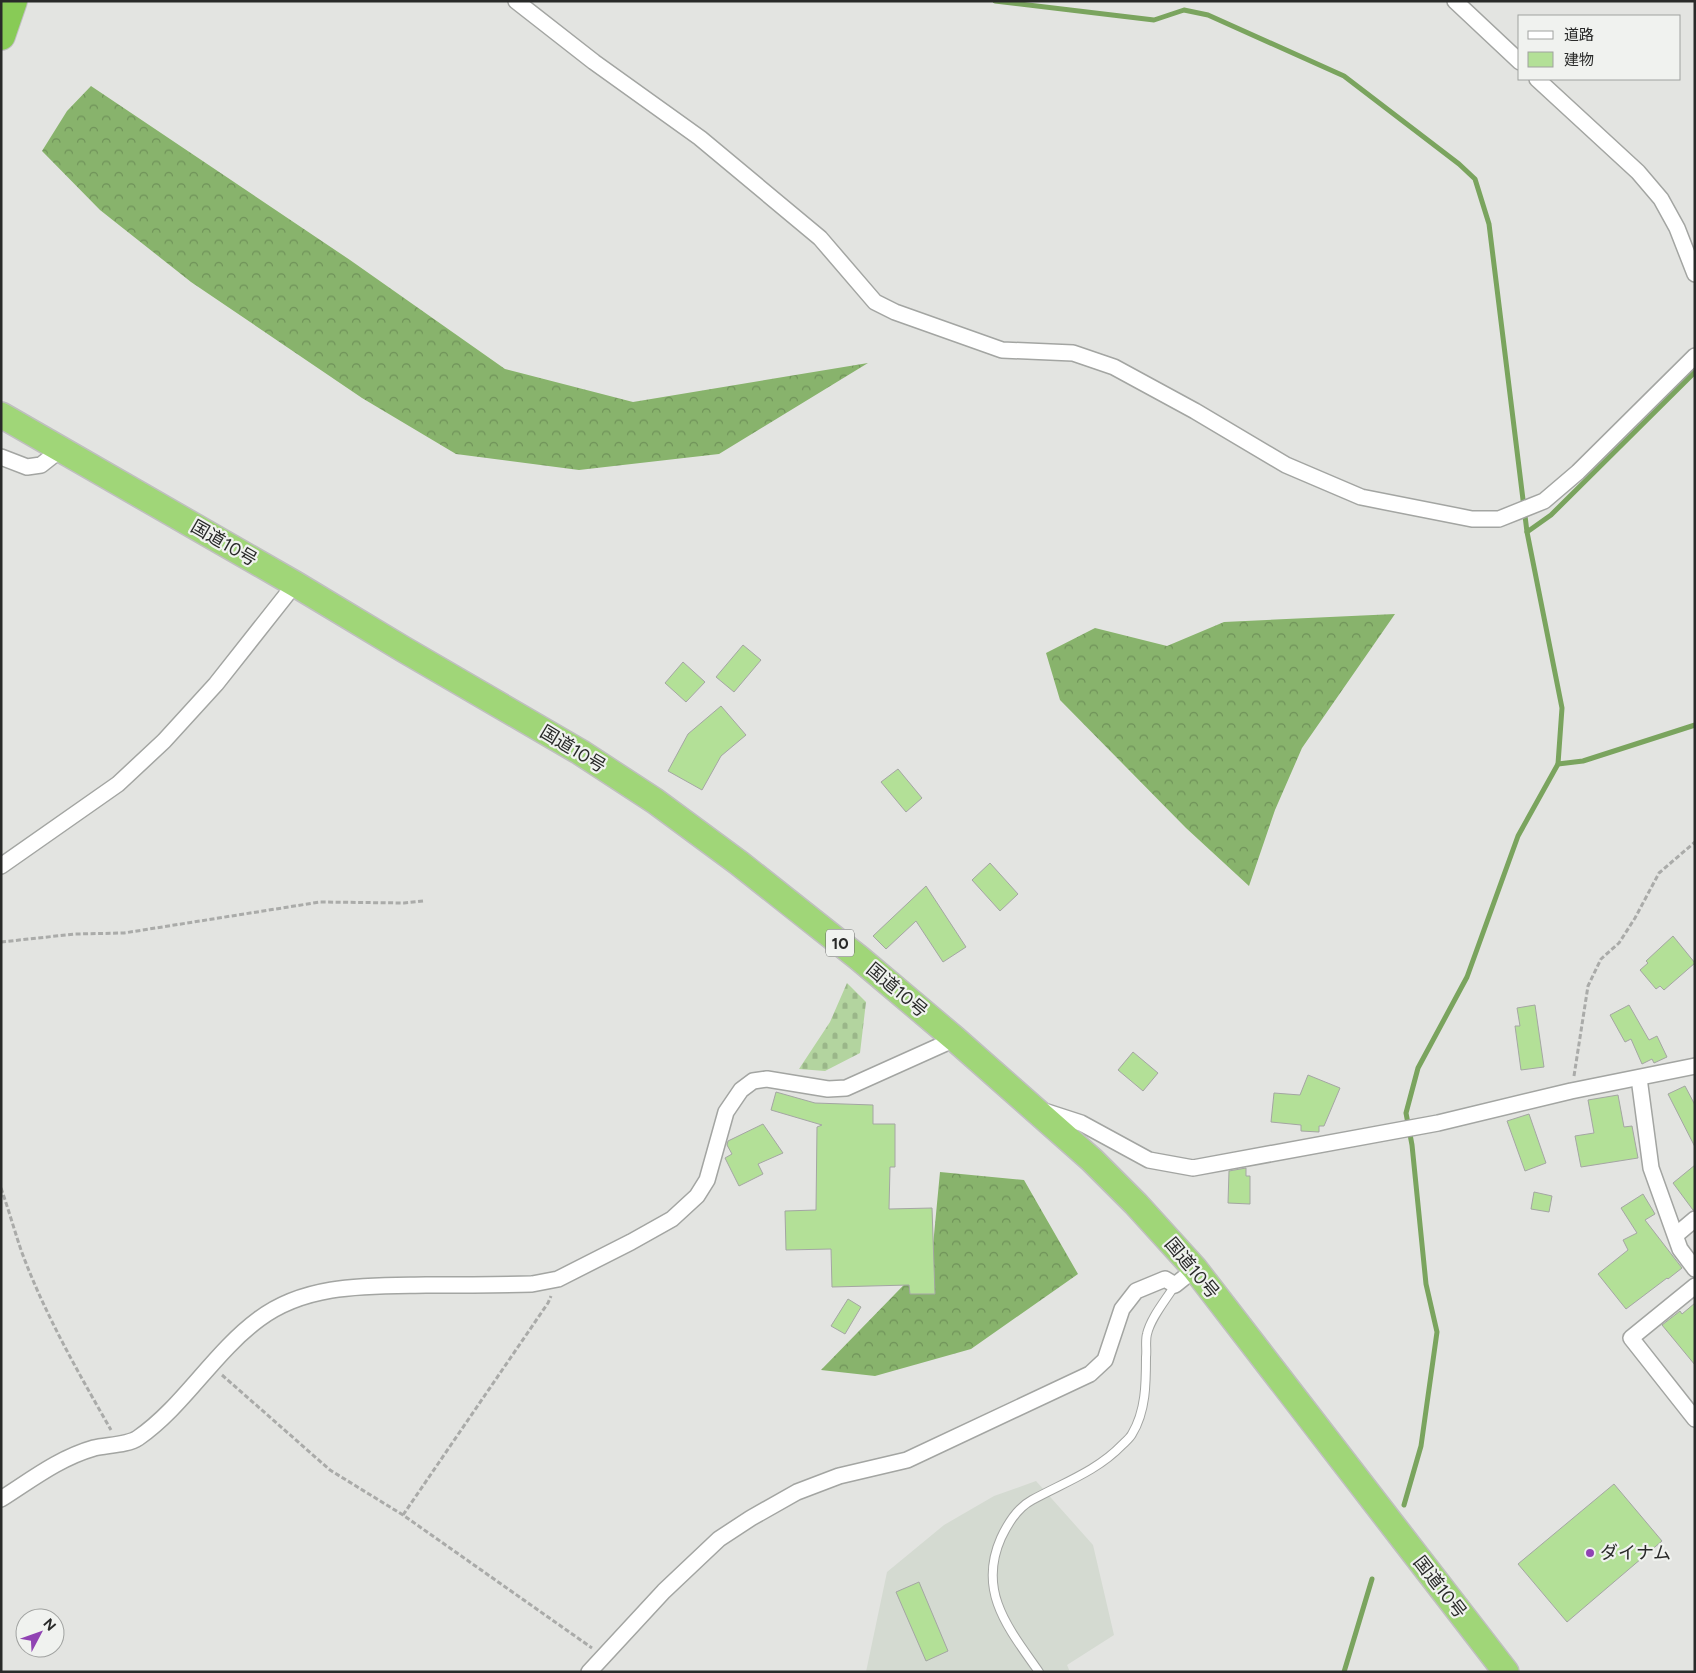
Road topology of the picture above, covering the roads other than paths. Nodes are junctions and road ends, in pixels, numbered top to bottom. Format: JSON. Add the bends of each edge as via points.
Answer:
{"nodes":[{"id":1,"x":13,"y":1,"type":"edge"},
{"id":2,"x":516,"y":1,"type":"edge"},
{"id":3,"x":1455,"y":1,"type":"edge"},
{"id":4,"x":1,"y":36,"type":"edge"},
{"id":5,"x":1518,"y":60,"type":"edge"},
{"id":6,"x":1539,"y":80,"type":"edge"},
{"id":7,"x":1695,"y":274,"type":"edge"},
{"id":8,"x":1695,"y":356,"type":"edge"},
{"id":9,"x":1,"y":415,"type":"edge"},
{"id":10,"x":60,"y":450,"type":"junction"},
{"id":11,"x":1,"y":458,"type":"edge"},
{"id":12,"x":296,"y":584,"type":"junction"},
{"id":13,"x":1,"y":866,"type":"edge"},
{"id":14,"x":955,"y":1039,"type":"junction"},
{"id":15,"x":1695,"y":1066,"type":"edge"},
{"id":16,"x":1639,"y":1078,"type":"junction"},
{"id":17,"x":1035,"y":1108,"type":"junction"},
{"id":18,"x":1695,"y":1219,"type":"edge"},
{"id":19,"x":1676,"y":1235,"type":"junction"},
{"id":20,"x":1695,"y":1269,"type":"edge"},
{"id":21,"x":1195,"y":1270,"type":"junction"},
{"id":22,"x":1175,"y":1285,"type":"junction"},
{"id":23,"x":1695,"y":1286,"type":"edge"},
{"id":24,"x":1695,"y":1419,"type":"edge"},
{"id":25,"x":1,"y":1499,"type":"edge"},
{"id":26,"x":589,"y":1672,"type":"edge"},
{"id":27,"x":1038,"y":1672,"type":"edge"},
{"id":28,"x":1506,"y":1672,"type":"edge"}],
"edges":[{"from":1,"to":4,"type":"highway"},
{"from":2,"to":8,"type":"street","via":[[700,138],[820,238],[875,302],[1002,350],[1073,353],[1114,367],[1286,465],[1361,497],[1472,519],[1499,519],[1544,501],[1578,472]]},
{"from":3,"to":5,"type":"street"},
{"from":6,"to":7,"type":"street","via":[[1638,172],[1661,199],[1677,228]]},
{"from":9,"to":10,"type":"highway","name":"国道10号","number":"10"},
{"from":10,"to":11,"type":"street","via":[[41,465],[27,467]]},
{"from":10,"to":12,"type":"highway","name":"国道10号","number":"10"},
{"from":12,"to":13,"type":"street","via":[[216,684],[164,741],[118,784]]},
{"from":12,"to":14,"type":"highway","name":"国道10号","number":"10","via":[[580,752],[655,801],[844,946]]},
{"from":14,"to":17,"type":"highway","name":"国道10号","number":"10"},
{"from":14,"to":25,"type":"street","via":[[846,1088],[828,1089],[767,1079],[753,1081],[741,1090],[726,1112],[707,1180],[697,1196],[672,1219],[558,1279],[532,1284],[363,1286],[322,1291],[290,1302],[259,1318],[169,1413],[136,1440],[93,1448],[55,1464]]},
{"from":15,"to":16,"type":"street"},
{"from":16,"to":17,"type":"street","via":[[1438,1123],[1193,1168],[1149,1160],[1081,1123]]},
{"from":16,"to":19,"type":"street","via":[[1651,1168]]},
{"from":17,"to":21,"type":"highway","name":"国道10号","number":"10","via":[[1117,1185]]},
{"from":18,"to":19,"type":"street"},
{"from":19,"to":20,"type":"street","via":[[1680,1249]]},
{"from":21,"to":22,"type":"street"},
{"from":21,"to":28,"type":"highway","name":"国道10号","number":"10"},
{"from":22,"to":26,"type":"street","via":[[1164,1279],[1136,1291],[1122,1309],[1105,1360],[1090,1374],[906,1460],[839,1476],[797,1492],[751,1518],[718,1540],[664,1591]]},
{"from":22,"to":27,"type":"lane","via":[[1147,1334],[1142,1411],[1132,1435],[1102,1463],[1030,1501],[1018,1511],[1007,1525],[996,1550],[992,1573],[996,1604]]},
{"from":23,"to":24,"type":"street","via":[[1631,1338]]}]}
